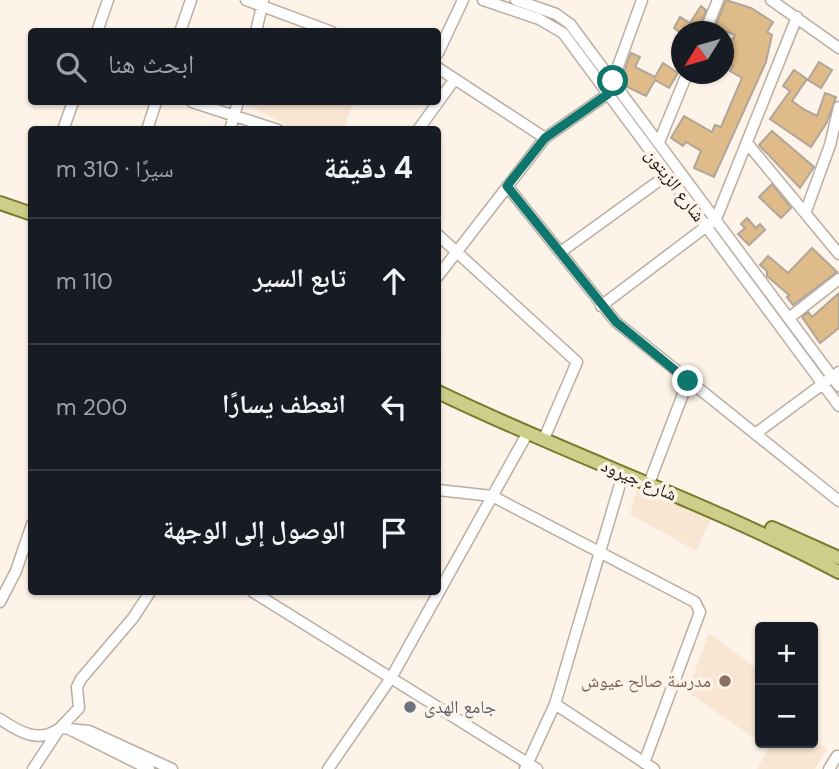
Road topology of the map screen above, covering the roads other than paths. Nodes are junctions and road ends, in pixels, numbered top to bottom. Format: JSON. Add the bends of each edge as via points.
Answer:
{"nodes":[{"id":1,"x":108,"y":0,"type":"edge"},
{"id":2,"x":191,"y":0,"type":"edge"},
{"id":3,"x":246,"y":0,"type":"edge"},
{"id":4,"x":463,"y":0,"type":"edge"},
{"id":5,"x":483,"y":0,"type":"edge"},
{"id":6,"x":516,"y":0,"type":"edge"},
{"id":7,"x":642,"y":0,"type":"edge"},
{"id":8,"x":718,"y":0,"type":"edge"},
{"id":9,"x":771,"y":0,"type":"edge"},
{"id":10,"x":263,"y":3,"type":"edge"},
{"id":11,"x":797,"y":17,"type":"junction"},
{"id":12,"x":709,"y":21,"type":"edge"},
{"id":13,"x":98,"y":28,"type":"edge"},
{"id":14,"x":181,"y":28,"type":"edge"},
{"id":15,"x":257,"y":28,"type":"edge"},
{"id":16,"x":322,"y":28,"type":"edge"},
{"id":17,"x":441,"y":47,"type":"edge"},
{"id":18,"x":839,"y":48,"type":"edge"},
{"id":19,"x":441,"y":70,"type":"edge"},
{"id":20,"x":454,"y":80,"type":"junction"},
{"id":21,"x":613,"y":81,"type":"junction"},
{"id":22,"x":683,"y":84,"type":"edge"},
{"id":23,"x":608,"y":94,"type":"junction"},
{"id":24,"x":441,"y":98,"type":"edge"},
{"id":25,"x":72,"y":105,"type":"edge"},
{"id":26,"x":155,"y":105,"type":"edge"},
{"id":27,"x":200,"y":105,"type":"edge"},
{"id":28,"x":237,"y":105,"type":"edge"},
{"id":29,"x":436,"y":105,"type":"edge"},
{"id":30,"x":839,"y":107,"type":"edge"},
{"id":31,"x":234,"y":117,"type":"junction"},
{"id":32,"x":64,"y":126,"type":"edge"},
{"id":33,"x":148,"y":126,"type":"edge"},
{"id":34,"x":231,"y":126,"type":"edge"},
{"id":35,"x":239,"y":126,"type":"edge"},
{"id":36,"x":271,"y":126,"type":"edge"},
{"id":37,"x":421,"y":126,"type":"edge"},
{"id":38,"x":545,"y":138,"type":"junction"},
{"id":39,"x":659,"y":142,"type":"junction"},
{"id":40,"x":747,"y":143,"type":"junction"},
{"id":41,"x":834,"y":148,"type":"edge"},
{"id":42,"x":667,"y":175,"type":"junction"},
{"id":43,"x":507,"y":186,"type":"junction"},
{"id":44,"x":0,"y":203,"type":"edge"},
{"id":45,"x":806,"y":211,"type":"junction"},
{"id":46,"x":28,"y":213,"type":"edge"},
{"id":47,"x":716,"y":219,"type":"junction"},
{"id":48,"x":707,"y":229,"type":"junction"},
{"id":49,"x":441,"y":238,"type":"edge"},
{"id":50,"x":562,"y":251,"type":"junction"},
{"id":51,"x":457,"y":252,"type":"junction"},
{"id":52,"x":839,"y":254,"type":"edge"},
{"id":53,"x":441,"y":272,"type":"edge"},
{"id":54,"x":839,"y":279,"type":"edge"},
{"id":55,"x":601,"y":306,"type":"junction"},
{"id":56,"x":789,"y":317,"type":"junction"},
{"id":57,"x":836,"y":374,"type":"edge"},
{"id":58,"x":688,"y":381,"type":"junction"},
{"id":59,"x":822,"y":383,"type":"junction"},
{"id":60,"x":839,"y":386,"type":"edge"},
{"id":61,"x":441,"y":392,"type":"edge"},
{"id":62,"x":441,"y":392,"type":"edge"},
{"id":63,"x":839,"y":406,"type":"edge"},
{"id":64,"x":527,"y":434,"type":"junction"},
{"id":65,"x":546,"y":434,"type":"junction"},
{"id":66,"x":755,"y":434,"type":"junction"},
{"id":67,"x":624,"y":474,"type":"junction"},
{"id":68,"x":651,"y":478,"type":"junction"},
{"id":69,"x":441,"y":491,"type":"edge"},
{"id":70,"x":492,"y":496,"type":"junction"},
{"id":71,"x":839,"y":501,"type":"edge"},
{"id":72,"x":28,"y":536,"type":"edge"},
{"id":73,"x":837,"y":552,"type":"edge"},
{"id":74,"x":600,"y":553,"type":"junction"},
{"id":75,"x":839,"y":572,"type":"edge"},
{"id":76,"x":441,"y":588,"type":"edge"},
{"id":77,"x":148,"y":595,"type":"edge"},
{"id":78,"x":258,"y":595,"type":"edge"},
{"id":79,"x":437,"y":595,"type":"edge"},
{"id":80,"x":0,"y":602,"type":"edge"},
{"id":81,"x":391,"y":678,"type":"junction"},
{"id":82,"x":555,"y":704,"type":"junction"},
{"id":83,"x":0,"y":719,"type":"edge"},
{"id":84,"x":60,"y":728,"type":"junction"},
{"id":85,"x":71,"y":730,"type":"junction"},
{"id":86,"x":837,"y":756,"type":"edge"},
{"id":87,"x":644,"y":763,"type":"junction"},
{"id":88,"x":526,"y":766,"type":"edge"},
{"id":89,"x":33,"y":769,"type":"edge"},
{"id":90,"x":149,"y":769,"type":"edge"},
{"id":91,"x":172,"y":769,"type":"edge"},
{"id":92,"x":328,"y":769,"type":"edge"},
{"id":93,"x":537,"y":769,"type":"edge"},
{"id":94,"x":654,"y":769,"type":"edge"},
{"id":95,"x":829,"y":769,"type":"edge"}],
"edges":[{"from":1,"to":13,"type":"street"},
{"from":2,"to":14,"type":"street"},
{"from":3,"to":10,"type":"street"},
{"from":4,"to":17,"type":"street"},
{"from":5,"to":23,"type":"street","name":"شارع الزيتون","via":[[539,19],[563,33]]},
{"from":6,"to":21,"type":"street","name":"شارع الزيتون","via":[[564,18]]},
{"from":7,"to":21,"type":"street"},
{"from":8,"to":12,"type":"street"},
{"from":9,"to":11,"type":"street"},
{"from":10,"to":15,"type":"street"},
{"from":10,"to":16,"type":"street"},
{"from":11,"to":18,"type":"street"},
{"from":11,"to":40,"type":"street"},
{"from":19,"to":20,"type":"street"},
{"from":20,"to":24,"type":"street"},
{"from":20,"to":38,"type":"street"},
{"from":21,"to":23,"type":"street"},
{"from":21,"to":39,"type":"street","name":"شارع الزيتون"},
{"from":22,"to":39,"type":"street"},
{"from":23,"to":38,"type":"street"},
{"from":23,"to":42,"type":"street","name":"شارع الزيتون"},
{"from":25,"to":32,"type":"street"},
{"from":26,"to":33,"type":"street"},
{"from":27,"to":31,"type":"street"},
{"from":28,"to":31,"type":"street"},
{"from":29,"to":37,"type":"street"},
{"from":30,"to":41,"type":"street"},
{"from":31,"to":34,"type":"street"},
{"from":31,"to":35,"type":"street"},
{"from":31,"to":36,"type":"street"},
{"from":38,"to":43,"type":"street"},
{"from":39,"to":47,"type":"street","name":"شارع الزيتون"},
{"from":40,"to":45,"type":"street"},
{"from":40,"to":47,"type":"street"},
{"from":41,"to":45,"type":"street"},
{"from":42,"to":48,"type":"street","name":"شارع الزيتون"},
{"from":42,"to":50,"type":"street"},
{"from":43,"to":50,"type":"street"},
{"from":43,"to":51,"type":"street"},
{"from":44,"to":46,"type":"main road"},
{"from":45,"to":52,"type":"street"},
{"from":47,"to":48,"type":"street"},
{"from":47,"to":56,"type":"street","name":"شارع الزيتون"},
{"from":48,"to":55,"type":"street"},
{"from":48,"to":59,"type":"street","name":"شارع الزيتون"},
{"from":49,"to":51,"type":"street"},
{"from":50,"to":55,"type":"street"},
{"from":51,"to":53,"type":"street"},
{"from":51,"to":65,"type":"street","via":[[578,362]]},
{"from":54,"to":56,"type":"street"},
{"from":55,"to":58,"type":"street"},
{"from":56,"to":57,"type":"street","name":"شارع الزيتون"},
{"from":57,"to":59,"type":"street"},
{"from":57,"to":60,"type":"street","name":"شارع الزيتون"},
{"from":58,"to":66,"type":"street"},
{"from":58,"to":68,"type":"street"},
{"from":59,"to":63,"type":"street","name":"شارع الزيتون"},
{"from":59,"to":66,"type":"street"},
{"from":61,"to":65,"type":"main road","name":"شارع جيرود"},
{"from":62,"to":64,"type":"main road","name":"شارع جيرود"},
{"from":64,"to":67,"type":"main road","name":"شارع جيرود"},
{"from":64,"to":70,"type":"street"},
{"from":65,"to":68,"type":"main road","name":"شارع جيرود"},
{"from":66,"to":71,"type":"street"},
{"from":67,"to":74,"type":"street"},
{"from":67,"to":75,"type":"main road","name":"شارع جيرود","via":[[767,534]]},
{"from":68,"to":73,"type":"main road","name":"شارع جيرود"},
{"from":69,"to":70,"type":"street"},
{"from":70,"to":74,"type":"street"},
{"from":70,"to":76,"type":"street"},
{"from":72,"to":80,"type":"street"},
{"from":74,"to":82,"type":"street"},
{"from":74,"to":87,"type":"street","via":[[695,602],[700,612]]},
{"from":77,"to":84,"type":"street","via":[[81,679],[79,708]]},
{"from":78,"to":81,"type":"street"},
{"from":79,"to":81,"type":"street"},
{"from":81,"to":88,"type":"street"},
{"from":81,"to":92,"type":"street"},
{"from":82,"to":87,"type":"street"},
{"from":82,"to":88,"type":"street"},
{"from":83,"to":84,"type":"street","via":[[31,735],[50,735]]},
{"from":84,"to":85,"type":"street"},
{"from":84,"to":89,"type":"street"},
{"from":85,"to":90,"type":"street"},
{"from":85,"to":91,"type":"street","via":[[89,731]]},
{"from":86,"to":95,"type":"street"},
{"from":87,"to":94,"type":"street"},
{"from":88,"to":93,"type":"street"}]}
